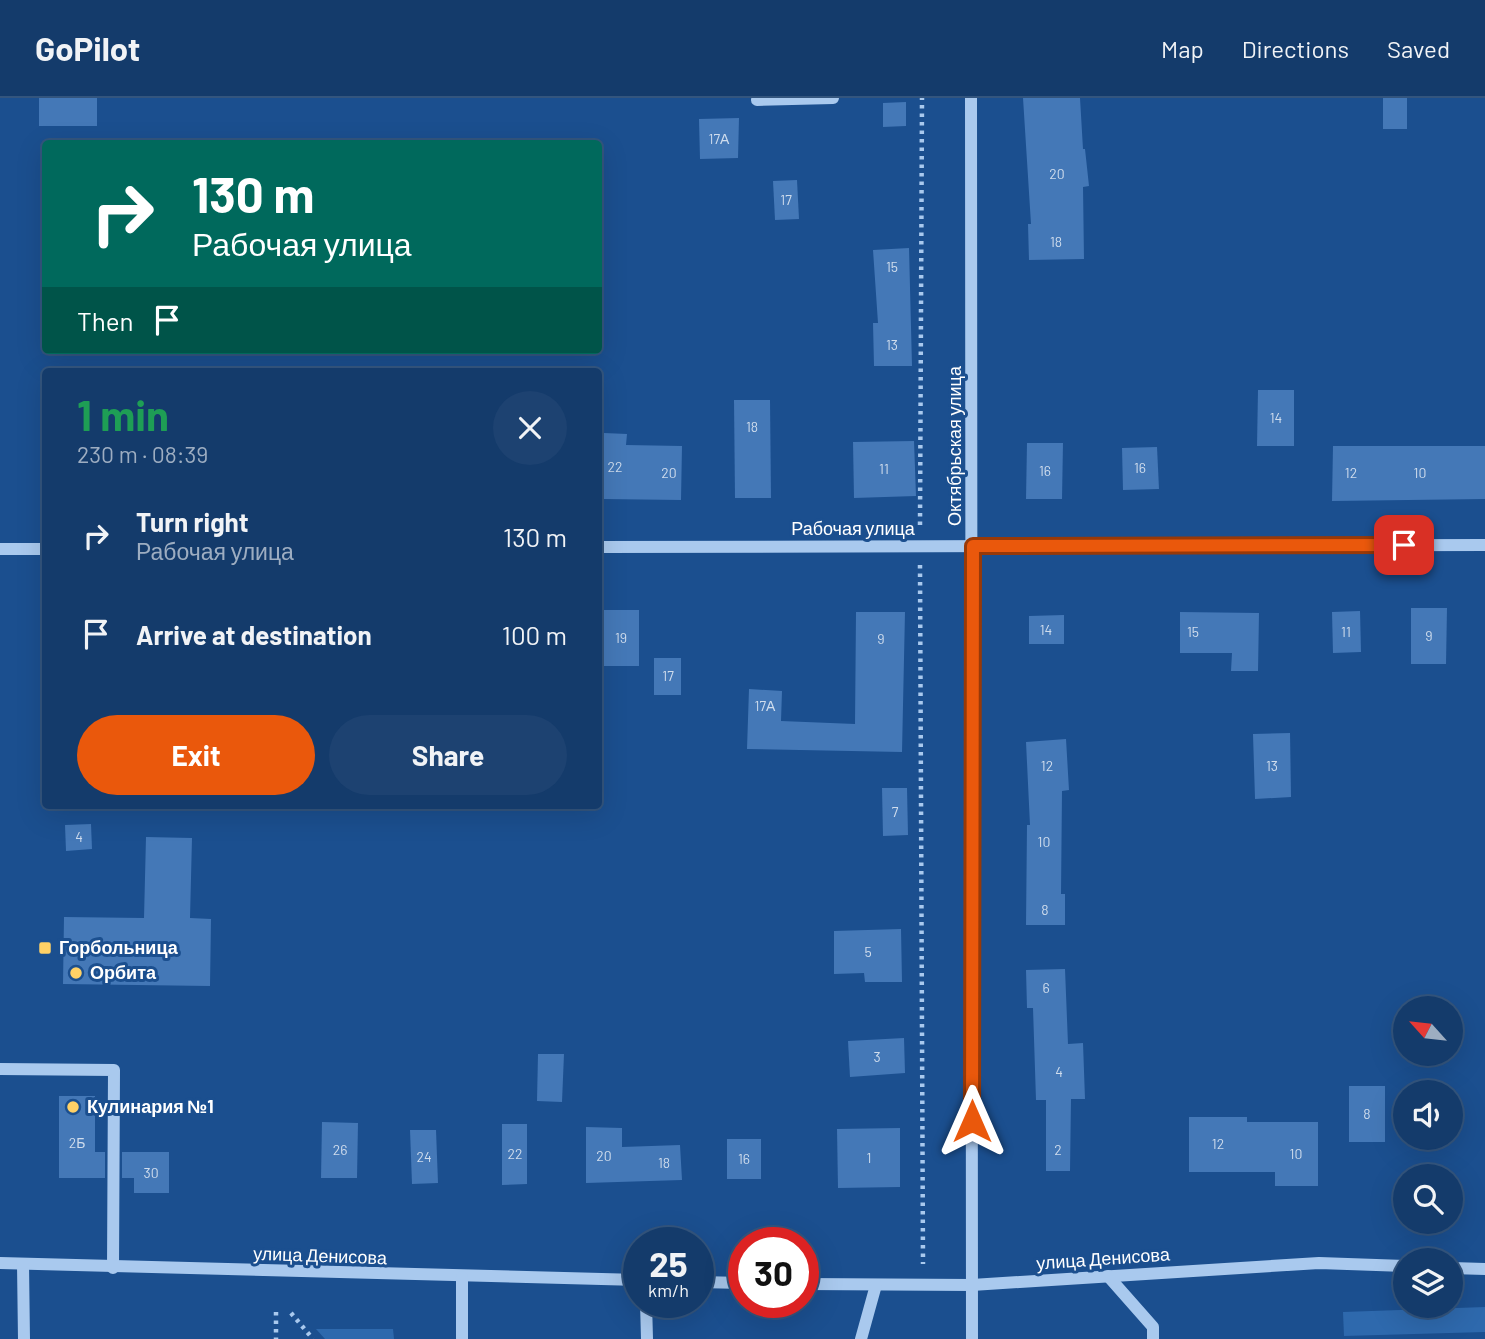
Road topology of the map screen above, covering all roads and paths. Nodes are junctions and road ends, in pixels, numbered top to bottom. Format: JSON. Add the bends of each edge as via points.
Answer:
{"nodes":[{"id":1,"x":834,"y":98,"type":"edge"},
{"id":2,"x":922,"y":98,"type":"edge"},
{"id":3,"x":971,"y":98,"type":"edge"},
{"id":4,"x":757,"y":100,"type":"dead end"},
{"id":5,"x":1485,"y":545,"type":"edge"},
{"id":6,"x":919,"y":546,"type":"junction"},
{"id":7,"x":973,"y":546,"type":"junction"},
{"id":8,"x":602,"y":547,"type":"edge"},
{"id":9,"x":42,"y":549,"type":"edge"},
{"id":10,"x":0,"y":550,"type":"edge"},
{"id":11,"x":0,"y":1069,"type":"edge"},
{"id":12,"x":0,"y":1263,"type":"edge"},
{"id":13,"x":23,"y":1264,"type":"junction"},
{"id":14,"x":1393,"y":1266,"type":"edge"},
{"id":15,"x":113,"y":1268,"type":"junction"},
{"id":16,"x":1463,"y":1268,"type":"edge"},
{"id":17,"x":1485,"y":1269,"type":"edge"},
{"id":18,"x":1108,"y":1276,"type":"junction"},
{"id":19,"x":462,"y":1277,"type":"junction"},
{"id":20,"x":623,"y":1280,"type":"edge"},
{"id":21,"x":819,"y":1284,"type":"edge"},
{"id":22,"x":876,"y":1285,"type":"junction"},
{"id":23,"x":972,"y":1285,"type":"junction"},
{"id":24,"x":923,"y":1286,"type":"junction"},
{"id":25,"x":276,"y":1312,"type":"dead end"},
{"id":26,"x":291,"y":1313,"type":"dead end"},
{"id":27,"x":646,"y":1318,"type":"edge"},
{"id":28,"x":24,"y":1339,"type":"edge"},
{"id":29,"x":276,"y":1339,"type":"edge"},
{"id":30,"x":313,"y":1339,"type":"edge"},
{"id":31,"x":462,"y":1339,"type":"edge"},
{"id":32,"x":647,"y":1339,"type":"edge"},
{"id":33,"x":860,"y":1339,"type":"edge"},
{"id":34,"x":972,"y":1339,"type":"edge"},
{"id":35,"x":1153,"y":1339,"type":"edge"}],
"edges":[{"from":1,"to":4,"type":"street"},
{"from":2,"to":6,"type":"path"},
{"from":3,"to":7,"type":"street","name":"Октябрьская улица"},
{"from":5,"to":7,"type":"street","name":"Рабочая улица"},
{"from":6,"to":7,"type":"street","name":"Рабочая улица"},
{"from":6,"to":8,"type":"street","name":"Рабочая улица"},
{"from":6,"to":24,"type":"path"},
{"from":7,"to":23,"type":"street","name":"Октябрьская улица"},
{"from":9,"to":10,"type":"street"},
{"from":11,"to":15,"type":"street","via":[[114,1070]]},
{"from":12,"to":13,"type":"street","name":"улица Денисова"},
{"from":13,"to":15,"type":"street","name":"улица Денисова"},
{"from":13,"to":28,"type":"street"},
{"from":14,"to":18,"type":"street","name":"улица Денисова","via":[[1319,1263]]},
{"from":15,"to":19,"type":"street","name":"улица Денисова"},
{"from":16,"to":17,"type":"street"},
{"from":18,"to":23,"type":"street","name":"улица Денисова"},
{"from":18,"to":35,"type":"street","via":[[1153,1327]]},
{"from":19,"to":20,"type":"street","name":"улица Денисова"},
{"from":19,"to":31,"type":"street"},
{"from":21,"to":22,"type":"street","name":"улица Денисова"},
{"from":22,"to":24,"type":"street","name":"улица Денисова"},
{"from":22,"to":33,"type":"street"},
{"from":23,"to":24,"type":"street","name":"улица Денисова"},
{"from":23,"to":34,"type":"street","name":"Октябрьская улица"},
{"from":25,"to":29,"type":"path"},
{"from":26,"to":30,"type":"path"},
{"from":27,"to":32,"type":"street"}]}
